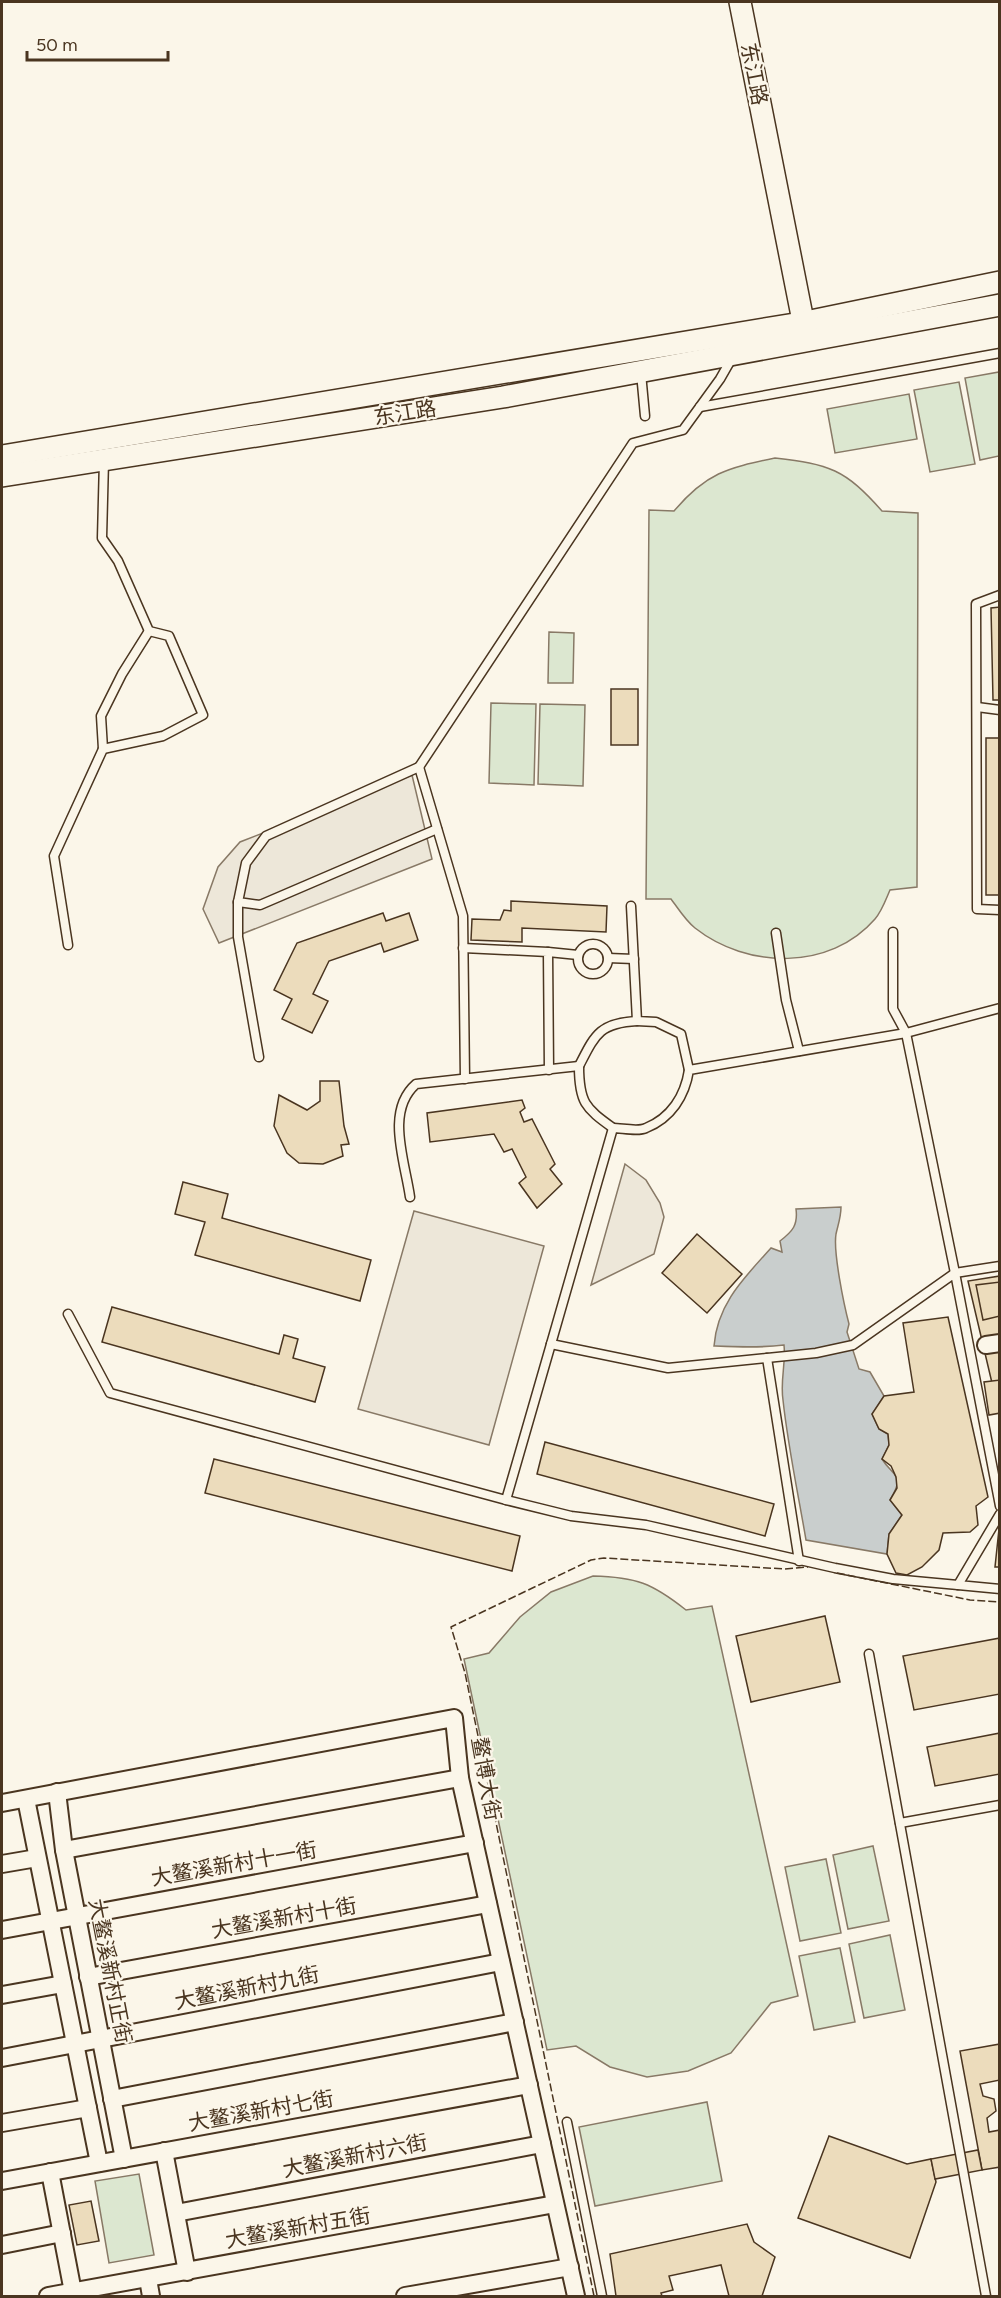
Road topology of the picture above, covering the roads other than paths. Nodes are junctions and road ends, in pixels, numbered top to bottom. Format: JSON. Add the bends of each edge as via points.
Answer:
{"nodes":[{"id":1,"x":740,"y":2,"type":"edge"},
{"id":2,"x":999,"y":282,"type":"edge"},
{"id":3,"x":999,"y":305,"type":"edge"},
{"id":4,"x":804,"y":332,"type":"junction"},
{"id":5,"x":999,"y":353,"type":"edge"},
{"id":6,"x":733,"y":356,"type":"junction"},
{"id":7,"x":641,"y":372,"type":"junction"},
{"id":8,"x":700,"y":407,"type":"junction"},
{"id":9,"x":645,"y":416,"type":"dead end"},
{"id":10,"x":2,"y":456,"type":"edge"},
{"id":11,"x":104,"y":460,"type":"junction"},
{"id":12,"x":2,"y":476,"type":"edge"},
{"id":13,"x":999,"y":595,"type":"edge"},
{"id":14,"x":149,"y":631,"type":"junction"},
{"id":15,"x":976,"y":707,"type":"junction"},
{"id":16,"x":999,"y":710,"type":"edge"},
{"id":17,"x":103,"y":749,"type":"junction"},
{"id":18,"x":419,"y":767,"type":"junction"},
{"id":19,"x":437,"y":829,"type":"junction"},
{"id":20,"x":238,"y":902,"type":"junction"},
{"id":21,"x":632,"y":906,"type":"dead end"},
{"id":22,"x":999,"y":910,"type":"edge"},
{"id":23,"x":893,"y":932,"type":"dead end"},
{"id":24,"x":776,"y":933,"type":"dead end"},
{"id":25,"x":68,"y":945,"type":"dead end"},
{"id":26,"x":463,"y":948,"type":"junction"},
{"id":27,"x":548,"y":952,"type":"junction"},
{"id":28,"x":578,"y":954,"type":"junction"},
{"id":29,"x":608,"y":958,"type":"junction"},
{"id":30,"x":634,"y":959,"type":"junction"},
{"id":31,"x":999,"y":1008,"type":"edge"},
{"id":32,"x":637,"y":1021,"type":"junction"},
{"id":33,"x":906,"y":1033,"type":"junction"},
{"id":34,"x":799,"y":1051,"type":"junction"},
{"id":35,"x":259,"y":1057,"type":"dead end"},
{"id":36,"x":579,"y":1066,"type":"junction"},
{"id":37,"x":549,"y":1070,"type":"junction"},
{"id":38,"x":688,"y":1070,"type":"junction"},
{"id":39,"x":465,"y":1079,"type":"junction"},
{"id":40,"x":613,"y":1128,"type":"junction"},
{"id":41,"x":410,"y":1197,"type":"dead end"},
{"id":42,"x":999,"y":1266,"type":"edge"},
{"id":43,"x":955,"y":1273,"type":"junction"},
{"id":44,"x":68,"y":1314,"type":"dead end"},
{"id":45,"x":551,"y":1344,"type":"junction"},
{"id":46,"x":767,"y":1358,"type":"junction"},
{"id":47,"x":507,"y":1500,"type":"junction"},
{"id":48,"x":999,"y":1506,"type":"edge"},
{"id":49,"x":999,"y":1514,"type":"edge"},
{"id":50,"x":799,"y":1561,"type":"junction"},
{"id":51,"x":958,"y":1585,"type":"junction"},
{"id":52,"x":999,"y":1589,"type":"edge"},
{"id":53,"x":869,"y":1654,"type":"dead end"},
{"id":54,"x":460,"y":1778,"type":"junction"},
{"id":55,"x":57,"y":1792,"type":"junction"},
{"id":56,"x":26,"y":1799,"type":"junction"},
{"id":57,"x":2,"y":1803,"type":"edge"},
{"id":58,"x":999,"y":1804,"type":"edge"},
{"id":59,"x":900,"y":1823,"type":"junction"},
{"id":60,"x":475,"y":1843,"type":"junction"},
{"id":61,"x":64,"y":1850,"type":"junction"},
{"id":62,"x":37,"y":1858,"type":"junction"},
{"id":63,"x":2,"y":1864,"type":"edge"},
{"id":64,"x":488,"y":1904,"type":"junction"},
{"id":65,"x":76,"y":1916,"type":"junction"},
{"id":66,"x":50,"y":1921,"type":"junction"},
{"id":67,"x":2,"y":1930,"type":"edge"},
{"id":68,"x":501,"y":1962,"type":"junction"},
{"id":69,"x":88,"y":1977,"type":"junction"},
{"id":70,"x":63,"y":1984,"type":"junction"},
{"id":71,"x":2,"y":1995,"type":"edge"},
{"id":72,"x":515,"y":2022,"type":"junction"},
{"id":73,"x":101,"y":2038,"type":"junction"},
{"id":74,"x":76,"y":2044,"type":"junction"},
{"id":75,"x":2,"y":2058,"type":"edge"},
{"id":76,"x":529,"y":2085,"type":"junction"},
{"id":77,"x":112,"y":2099,"type":"junction"},
{"id":78,"x":88,"y":2108,"type":"junction"},
{"id":79,"x":567,"y":2122,"type":"dead end"},
{"id":80,"x":2,"y":2123,"type":"edge"},
{"id":81,"x":542,"y":2144,"type":"junction"},
{"id":82,"x":164,"y":2151,"type":"junction"},
{"id":83,"x":124,"y":2159,"type":"junction"},
{"id":84,"x":99,"y":2163,"type":"junction"},
{"id":85,"x":50,"y":2172,"type":"junction"},
{"id":86,"x":2,"y":2181,"type":"edge"},
{"id":87,"x":555,"y":2204,"type":"junction"},
{"id":88,"x":176,"y":2213,"type":"junction"},
{"id":89,"x":62,"y":2233,"type":"junction"},
{"id":90,"x":2,"y":2244,"type":"edge"},
{"id":91,"x":570,"y":2267,"type":"junction"},
{"id":92,"x":187,"y":2272,"type":"junction"},
{"id":93,"x":148,"y":2279,"type":"junction"},
{"id":94,"x":122,"y":2290,"type":"edge"},
{"id":95,"x":73,"y":2292,"type":"junction"},
{"id":96,"x":48,"y":2296,"type":"edge"},
{"id":97,"x":151,"y":2296,"type":"edge"},
{"id":98,"x":405,"y":2296,"type":"edge"},
{"id":99,"x":576,"y":2296,"type":"edge"},
{"id":100,"x":602,"y":2296,"type":"edge"},
{"id":101,"x":986,"y":2296,"type":"edge"}],
"edges":[{"from":1,"to":4,"type":"street","name":"东江路"},
{"from":2,"to":4,"type":"street","name":"东江路"},
{"from":3,"to":4,"type":"street","name":"东江路"},
{"from":4,"to":6,"type":"street","name":"东江路"},
{"from":4,"to":10,"type":"street","name":"东江路"},
{"from":5,"to":8,"type":"lane"},
{"from":6,"to":7,"type":"street","name":"东江路"},
{"from":6,"to":8,"type":"lane"},
{"from":7,"to":9,"type":"lane"},
{"from":7,"to":11,"type":"street","name":"东江路"},
{"from":8,"to":18,"type":"lane","via":[[683,430],[633,443]]},
{"from":11,"to":12,"type":"street","name":"东江路"},
{"from":11,"to":14,"type":"lane","via":[[102,538],[118,561]]},
{"from":13,"to":15,"type":"lane","via":[[976,604]]},
{"from":14,"to":17,"type":"lane","via":[[101,716]]},
{"from":14,"to":17,"type":"lane","via":[[169,636],[203,716],[163,736]]},
{"from":15,"to":16,"type":"lane"},
{"from":15,"to":22,"type":"lane","via":[[977,909]]},
{"from":17,"to":25,"type":"lane","via":[[54,856]]},
{"from":18,"to":19,"type":"lane"},
{"from":18,"to":20,"type":"lane","via":[[266,836],[246,863]]},
{"from":19,"to":20,"type":"lane","via":[[260,905]]},
{"from":19,"to":26,"type":"lane","via":[[463,915]]},
{"from":20,"to":35,"type":"lane","via":[[238,937]]},
{"from":21,"to":30,"type":"lane"},
{"from":23,"to":33,"type":"lane","via":[[893,1009]]},
{"from":24,"to":34,"type":"lane","via":[[786,1000]]},
{"from":26,"to":27,"type":"lane"},
{"from":26,"to":39,"type":"lane"},
{"from":27,"to":28,"type":"lane"},
{"from":27,"to":37,"type":"lane"},
{"from":28,"to":29,"type":"lane","via":[[584,946],[594,943],[603,947]]},
{"from":28,"to":29,"type":"lane","via":[[579,965],[590,974],[604,970]]},
{"from":29,"to":30,"type":"lane"},
{"from":30,"to":32,"type":"lane"},
{"from":31,"to":33,"type":"lane"},
{"from":32,"to":36,"type":"lane","via":[[615,1022],[595,1034]]},
{"from":32,"to":38,"type":"lane","via":[[656,1022],[681,1034]]},
{"from":33,"to":34,"type":"lane"},
{"from":33,"to":43,"type":"lane"},
{"from":34,"to":38,"type":"lane"},
{"from":36,"to":37,"type":"lane"},
{"from":36,"to":40,"type":"lane","via":[[579,1092],[592,1113]]},
{"from":37,"to":39,"type":"lane"},
{"from":38,"to":40,"type":"lane","via":[[686,1087],[673,1111],[645,1129]]},
{"from":39,"to":41,"type":"lane","via":[[416,1084],[408,1091],[398,1114]]},
{"from":40,"to":45,"type":"lane"},
{"from":42,"to":43,"type":"lane"},
{"from":43,"to":46,"type":"lane","via":[[853,1345]]},
{"from":43,"to":48,"type":"lane"},
{"from":44,"to":47,"type":"lane","via":[[110,1393]]},
{"from":45,"to":46,"type":"lane","via":[[668,1368]]},
{"from":45,"to":47,"type":"lane"},
{"from":46,"to":50,"type":"lane"},
{"from":47,"to":50,"type":"lane","via":[[571,1516],[646,1525]]},
{"from":49,"to":51,"type":"lane"},
{"from":50,"to":51,"type":"lane","via":[[893,1579]]},
{"from":51,"to":52,"type":"lane"},
{"from":53,"to":59,"type":"lane"},
{"from":54,"to":55,"type":"street","name":"鳌博大街","via":[[454,1718]]},
{"from":54,"to":60,"type":"street","name":"鳌博大街"},
{"from":54,"to":61,"type":"street"},
{"from":55,"to":56,"type":"street","name":"鳌博大街"},
{"from":55,"to":61,"type":"street","name":"大鳌溪新村正街"},
{"from":56,"to":57,"type":"street","name":"鳌博大街"},
{"from":56,"to":62,"type":"street"},
{"from":58,"to":59,"type":"lane"},
{"from":59,"to":101,"type":"lane"},
{"from":60,"to":64,"type":"street","name":"鳌博大街"},
{"from":60,"to":65,"type":"street","name":"大鳌溪新村十一街"},
{"from":61,"to":65,"type":"street","name":"大鳌溪新村正街"},
{"from":62,"to":63,"type":"street"},
{"from":62,"to":66,"type":"street"},
{"from":64,"to":68,"type":"street","name":"鳌博大街"},
{"from":64,"to":69,"type":"street","name":"大鳌溪新村十街"},
{"from":65,"to":66,"type":"street","name":"大鳌溪新村十一街"},
{"from":65,"to":69,"type":"street","name":"大鳌溪新村正街"},
{"from":66,"to":67,"type":"street","name":"大鳌溪新村十一街"},
{"from":66,"to":70,"type":"street"},
{"from":68,"to":72,"type":"street","name":"鳌博大街"},
{"from":68,"to":73,"type":"street","name":"大鳌溪新村九街"},
{"from":69,"to":73,"type":"street","name":"大鳌溪新村正街"},
{"from":70,"to":71,"type":"street"},
{"from":70,"to":74,"type":"street"},
{"from":72,"to":76,"type":"street","name":"鳌博大街"},
{"from":72,"to":77,"type":"street"},
{"from":73,"to":74,"type":"street","name":"大鳌溪新村九街"},
{"from":73,"to":77,"type":"street","name":"大鳌溪新村正街"},
{"from":74,"to":75,"type":"street","name":"大鳌溪新村九街"},
{"from":74,"to":78,"type":"street"},
{"from":76,"to":81,"type":"street","name":"鳌博大街"},
{"from":76,"to":82,"type":"street","name":"大鳌溪新村七街"},
{"from":77,"to":83,"type":"street","name":"大鳌溪新村正街"},
{"from":78,"to":80,"type":"street"},
{"from":78,"to":84,"type":"street"},
{"from":79,"to":100,"type":"lane"},
{"from":81,"to":87,"type":"street","name":"鳌博大街"},
{"from":81,"to":88,"type":"street","name":"大鳌溪新村六街"},
{"from":82,"to":83,"type":"street","name":"大鳌溪新村七街"},
{"from":82,"to":88,"type":"street"},
{"from":83,"to":84,"type":"street","name":"大鳌溪新村七街"},
{"from":84,"to":85,"type":"street","name":"大鳌溪新村七街"},
{"from":85,"to":86,"type":"street","name":"大鳌溪新村七街"},
{"from":85,"to":89,"type":"street"},
{"from":87,"to":91,"type":"street","name":"鳌博大街"},
{"from":87,"to":92,"type":"street","name":"大鳌溪新村五街"},
{"from":88,"to":92,"type":"street"},
{"from":89,"to":90,"type":"street"},
{"from":89,"to":95,"type":"street"},
{"from":91,"to":98,"type":"street"},
{"from":91,"to":99,"type":"street","name":"鳌博大街"},
{"from":92,"to":93,"type":"street","name":"大鳌溪新村五街"},
{"from":93,"to":94,"type":"street","name":"大鳌溪新村五街"},
{"from":93,"to":97,"type":"street"},
{"from":94,"to":95,"type":"street","name":"大鳌溪新村五街"},
{"from":95,"to":96,"type":"street","name":"大鳌溪新村五街"}]}
